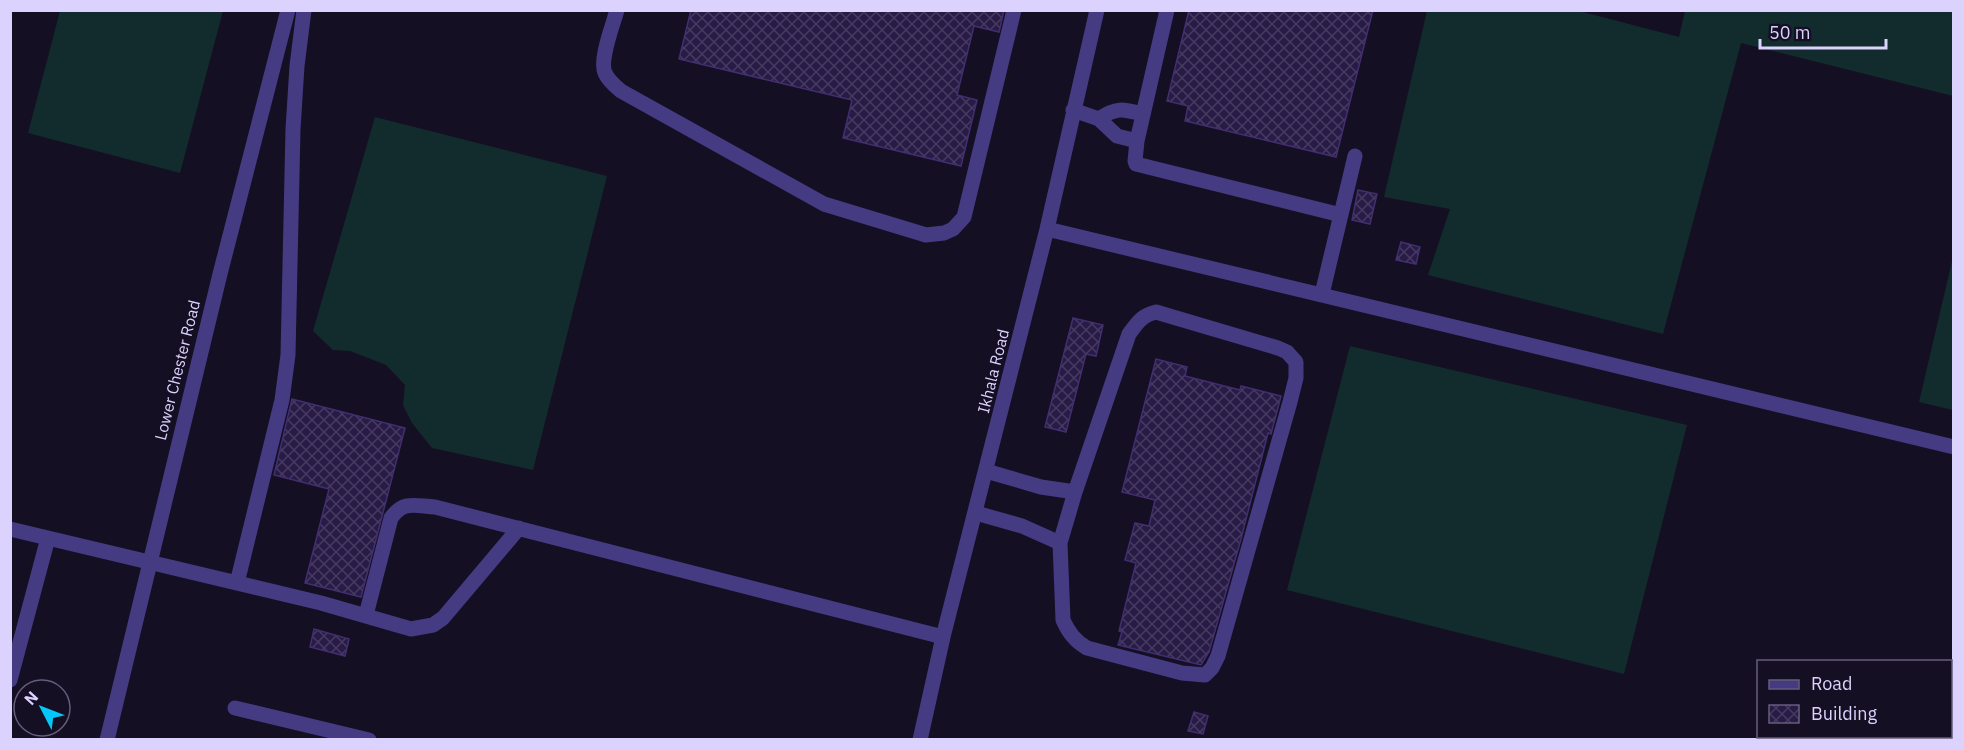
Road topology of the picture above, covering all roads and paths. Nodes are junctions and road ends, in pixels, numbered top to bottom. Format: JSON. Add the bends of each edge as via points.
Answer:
{"nodes":[{"id":1,"x":288,"y":10,"type":"edge"},
{"id":2,"x":304,"y":10,"type":"edge"},
{"id":3,"x":616,"y":10,"type":"edge"},
{"id":4,"x":1014,"y":10,"type":"edge"},
{"id":5,"x":1097,"y":10,"type":"edge"},
{"id":6,"x":1167,"y":10,"type":"edge"},
{"id":7,"x":1073,"y":110,"type":"junction"},
{"id":8,"x":1142,"y":114,"type":"junction"},
{"id":9,"x":1099,"y":120,"type":"junction"},
{"id":10,"x":1137,"y":141,"type":"junction"},
{"id":11,"x":1355,"y":156,"type":"dead end"},
{"id":12,"x":1341,"y":215,"type":"junction"},
{"id":13,"x":1047,"y":230,"type":"junction"},
{"id":14,"x":1322,"y":294,"type":"junction"},
{"id":15,"x":1953,"y":447,"type":"edge"},
{"id":16,"x":986,"y":471,"type":"junction"},
{"id":17,"x":1075,"y":492,"type":"junction"},
{"id":18,"x":976,"y":513,"type":"junction"},
{"id":19,"x":519,"y":528,"type":"junction"},
{"id":20,"x":10,"y":529,"type":"edge"},
{"id":21,"x":48,"y":538,"type":"junction"},
{"id":22,"x":1060,"y":543,"type":"junction"},
{"id":23,"x":149,"y":562,"type":"junction"},
{"id":24,"x":237,"y":583,"type":"junction"},
{"id":25,"x":366,"y":615,"type":"junction"},
{"id":26,"x":943,"y":637,"type":"junction"},
{"id":27,"x":10,"y":680,"type":"edge"},
{"id":28,"x":235,"y":708,"type":"dead end"},
{"id":29,"x":107,"y":740,"type":"edge"},
{"id":30,"x":369,"y":740,"type":"edge"},
{"id":31,"x":920,"y":740,"type":"edge"}],
"edges":[{"from":1,"to":23,"type":"street","name":"Lower Chester Road"},
{"from":2,"to":24,"type":"street","via":[[293,129],[288,355],[282,400]]},
{"from":3,"to":4,"type":"street","via":[[603,71],[621,91],[824,204],[926,235],[944,234],[964,217]]},
{"from":5,"to":7,"type":"street","name":"Ikhala Road"},
{"from":6,"to":8,"type":"street"},
{"from":7,"to":9,"type":"street"},
{"from":7,"to":13,"type":"street","name":"Ikhala Road"},
{"from":8,"to":9,"type":"street","via":[[1122,109]]},
{"from":8,"to":10,"type":"street"},
{"from":9,"to":10,"type":"street","via":[[1117,136]]},
{"from":10,"to":12,"type":"street","via":[[1136,165]]},
{"from":11,"to":12,"type":"street"},
{"from":12,"to":14,"type":"street"},
{"from":13,"to":14,"type":"street"},
{"from":13,"to":16,"type":"street","name":"Ikhala Road"},
{"from":14,"to":15,"type":"street"},
{"from":16,"to":17,"type":"street"},
{"from":16,"to":18,"type":"street","name":"Ikhala Road"},
{"from":17,"to":22,"type":"street"},
{"from":17,"to":22,"type":"street","via":[[1130,334],[1147,314],[1156,312],[1263,343],[1287,352],[1296,362],[1290,402],[1218,656],[1205,675],[1182,673],[1077,642],[1063,620]]},
{"from":18,"to":22,"type":"street","via":[[1022,526]]},
{"from":18,"to":26,"type":"street","name":"Ikhala Road"},
{"from":19,"to":25,"type":"street","via":[[443,618],[432,625],[411,629]]},
{"from":19,"to":25,"type":"street","via":[[435,507],[406,505],[397,510],[391,518]]},
{"from":19,"to":26,"type":"street"},
{"from":20,"to":21,"type":"street"},
{"from":21,"to":23,"type":"street"},
{"from":21,"to":27,"type":"street"},
{"from":23,"to":24,"type":"street"},
{"from":23,"to":29,"type":"street","name":"Lower Chester Road"},
{"from":24,"to":25,"type":"street"},
{"from":26,"to":31,"type":"street","name":"Ikhala Road"},
{"from":28,"to":30,"type":"street"}]}
